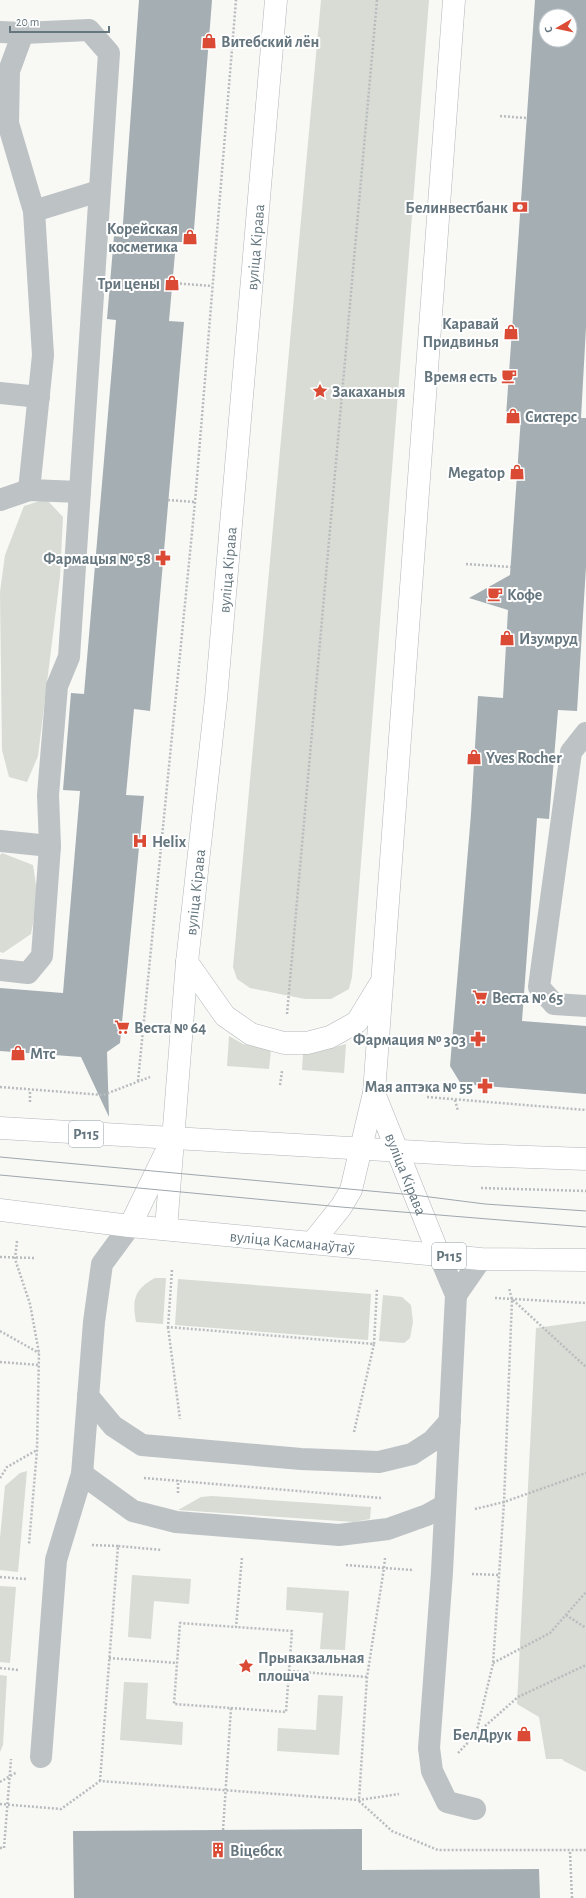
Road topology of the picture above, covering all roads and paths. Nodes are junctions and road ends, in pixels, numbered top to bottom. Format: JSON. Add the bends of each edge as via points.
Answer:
{"nodes":[{"id":1,"x":236,"y":0,"type":"edge"},
{"id":2,"x":276,"y":0,"type":"edge"},
{"id":3,"x":377,"y":0,"type":"edge"},
{"id":4,"x":454,"y":0,"type":"edge"},
{"id":5,"x":0,"y":32,"type":"edge"},
{"id":6,"x":23,"y":33,"type":"junction"},
{"id":7,"x":500,"y":116,"type":"dead end"},
{"id":8,"x":526,"y":118,"type":"dead end"},
{"id":9,"x":99,"y":192,"type":"junction"},
{"id":10,"x":34,"y":211,"type":"junction"},
{"id":11,"x":172,"y":283,"type":"dead end"},
{"id":12,"x":212,"y":286,"type":"junction"},
{"id":13,"x":0,"y":394,"type":"edge"},
{"id":14,"x":39,"y":397,"type":"junction"},
{"id":15,"x":29,"y":490,"type":"junction"},
{"id":16,"x":80,"y":492,"type":"junction"},
{"id":17,"x":0,"y":500,"type":"edge"},
{"id":18,"x":168,"y":500,"type":"dead end"},
{"id":19,"x":195,"y":502,"type":"junction"},
{"id":20,"x":466,"y":564,"type":"dead end"},
{"id":21,"x":511,"y":567,"type":"dead end"},
{"id":22,"x":586,"y":733,"type":"edge"},
{"id":23,"x":0,"y":841,"type":"edge"},
{"id":24,"x":50,"y":846,"type":"junction"},
{"id":25,"x":187,"y":962,"type":"junction"},
{"id":26,"x":0,"y":970,"type":"edge"},
{"id":27,"x":381,"y":982,"type":"junction"},
{"id":28,"x":586,"y":1006,"type":"edge"},
{"id":29,"x":284,"y":1043,"type":"junction"},
{"id":30,"x":152,"y":1077,"type":"dead end"},
{"id":31,"x":138,"y":1081,"type":"junction"},
{"id":32,"x":280,"y":1085,"type":"dead end"},
{"id":33,"x":0,"y":1087,"type":"edge"},
{"id":34,"x":374,"y":1092,"type":"junction"},
{"id":35,"x":426,"y":1097,"type":"dead end"},
{"id":36,"x":456,"y":1100,"type":"junction"},
{"id":37,"x":586,"y":1110,"type":"edge"},
{"id":38,"x":458,"y":1111,"type":"dead end"},
{"id":39,"x":0,"y":1128,"type":"edge"},
{"id":40,"x":173,"y":1139,"type":"junction"},
{"id":41,"x":360,"y":1149,"type":"junction"},
{"id":42,"x":396,"y":1151,"type":"junction"},
{"id":43,"x":586,"y":1159,"type":"edge"},
{"id":44,"x":481,"y":1188,"type":"dead end"},
{"id":45,"x":586,"y":1191,"type":"edge"},
{"id":46,"x":0,"y":1210,"type":"edge"},
{"id":47,"x":130,"y":1226,"type":"junction"},
{"id":48,"x":166,"y":1229,"type":"junction"},
{"id":49,"x":17,"y":1240,"type":"dead end"},
{"id":50,"x":312,"y":1243,"type":"junction"},
{"id":51,"x":439,"y":1255,"type":"junction"},
{"id":52,"x":0,"y":1257,"type":"edge"},
{"id":53,"x":35,"y":1258,"type":"dead end"},
{"id":54,"x":15,"y":1259,"type":"junction"},
{"id":55,"x":481,"y":1259,"type":"junction"},
{"id":56,"x":586,"y":1260,"type":"edge"},
{"id":57,"x":172,"y":1270,"type":"dead end"},
{"id":58,"x":507,"y":1281,"type":"dead end"},
{"id":59,"x":377,"y":1288,"type":"dead end"},
{"id":60,"x":456,"y":1295,"type":"junction"},
{"id":61,"x":495,"y":1298,"type":"dead end"},
{"id":62,"x":512,"y":1300,"type":"junction"},
{"id":63,"x":586,"y":1303,"type":"edge"},
{"id":64,"x":168,"y":1327,"type":"junction"},
{"id":65,"x":0,"y":1331,"type":"edge"},
{"id":66,"x":374,"y":1344,"type":"junction"},
{"id":67,"x":39,"y":1353,"type":"junction"},
{"id":68,"x":0,"y":1362,"type":"edge"},
{"id":69,"x":39,"y":1365,"type":"junction"},
{"id":70,"x":586,"y":1367,"type":"edge"},
{"id":71,"x":88,"y":1396,"type":"junction"},
{"id":72,"x":450,"y":1421,"type":"junction"},
{"id":73,"x":181,"y":1424,"type":"dead end"},
{"id":74,"x":352,"y":1438,"type":"dead end"},
{"id":75,"x":37,"y":1450,"type":"junction"},
{"id":76,"x":586,"y":1473,"type":"edge"},
{"id":77,"x":82,"y":1474,"type":"junction"},
{"id":78,"x":178,"y":1475,"type":"dead end"},
{"id":79,"x":0,"y":1478,"type":"edge"},
{"id":80,"x":144,"y":1478,"type":"dead end"},
{"id":81,"x":178,"y":1480,"type":"junction"},
{"id":82,"x":178,"y":1495,"type":"dead end"},
{"id":83,"x":381,"y":1498,"type":"dead end"},
{"id":84,"x":504,"y":1502,"type":"junction"},
{"id":85,"x":445,"y":1505,"type":"junction"},
{"id":86,"x":475,"y":1509,"type":"dead end"},
{"id":87,"x":92,"y":1544,"type":"dead end"},
{"id":88,"x":29,"y":1546,"type":"dead end"},
{"id":89,"x":118,"y":1546,"type":"junction"},
{"id":90,"x":166,"y":1550,"type":"dead end"},
{"id":91,"x":385,"y":1551,"type":"dead end"},
{"id":92,"x":234,"y":1556,"type":"dead end"},
{"id":93,"x":242,"y":1556,"type":"junction"},
{"id":94,"x":250,"y":1557,"type":"dead end"},
{"id":95,"x":345,"y":1564,"type":"dead end"},
{"id":96,"x":384,"y":1568,"type":"junction"},
{"id":97,"x":421,"y":1571,"type":"dead end"},
{"id":98,"x":27,"y":1573,"type":"dead end"},
{"id":99,"x":472,"y":1574,"type":"dead end"},
{"id":100,"x":499,"y":1575,"type":"junction"},
{"id":101,"x":0,"y":1578,"type":"edge"},
{"id":102,"x":27,"y":1579,"type":"junction"},
{"id":103,"x":26,"y":1587,"type":"dead end"},
{"id":104,"x":586,"y":1592,"type":"edge"},
{"id":105,"x":566,"y":1616,"type":"junction"},
{"id":106,"x":236,"y":1627,"type":"junction"},
{"id":107,"x":586,"y":1628,"type":"edge"},
{"id":108,"x":109,"y":1658,"type":"junction"},
{"id":109,"x":19,"y":1662,"type":"dead end"},
{"id":110,"x":177,"y":1663,"type":"junction"},
{"id":111,"x":493,"y":1664,"type":"junction"},
{"id":112,"x":586,"y":1665,"type":"edge"},
{"id":113,"x":0,"y":1668,"type":"edge"},
{"id":114,"x":19,"y":1670,"type":"junction"},
{"id":115,"x":288,"y":1671,"type":"junction"},
{"id":116,"x":367,"y":1677,"type":"junction"},
{"id":117,"x":18,"y":1678,"type":"dead end"},
{"id":118,"x":231,"y":1708,"type":"junction"},
{"id":119,"x":476,"y":1734,"type":"junction"},
{"id":120,"x":12,"y":1753,"type":"dead end"},
{"id":121,"x":458,"y":1753,"type":"dead end"},
{"id":122,"x":41,"y":1757,"type":"dead end"},
{"id":123,"x":100,"y":1781,"type":"junction"},
{"id":124,"x":225,"y":1790,"type":"junction"},
{"id":125,"x":399,"y":1794,"type":"dead end"},
{"id":126,"x":359,"y":1800,"type":"junction"},
{"id":127,"x":0,"y":1804,"type":"edge"},
{"id":128,"x":7,"y":1805,"type":"junction"},
{"id":129,"x":475,"y":1809,"type":"dead end"},
{"id":130,"x":223,"y":1830,"type":"dead end"},
{"id":131,"x":0,"y":1848,"type":"edge"},
{"id":132,"x":586,"y":1850,"type":"edge"},
{"id":133,"x":570,"y":1852,"type":"junction"},
{"id":134,"x":572,"y":1898,"type":"edge"}],
"edges":[{"from":1,"to":12,"type":"path"},
{"from":2,"to":25,"type":"main road","name":"вуліца Кірава","via":[[216,699]]},
{"from":3,"to":29,"type":"path"},
{"from":4,"to":27,"type":"main road","name":"вуліца Кірава"},
{"from":5,"to":6,"type":"street"},
{"from":6,"to":9,"type":"street","via":[[89,30],[109,54]]},
{"from":6,"to":10,"type":"street","via":[[9,71],[8,123]]},
{"from":7,"to":8,"type":"path"},
{"from":9,"to":10,"type":"street"},
{"from":9,"to":16,"type":"street"},
{"from":10,"to":14,"type":"street","via":[[43,355]]},
{"from":11,"to":12,"type":"path"},
{"from":12,"to":19,"type":"path"},
{"from":13,"to":14,"type":"street"},
{"from":14,"to":15,"type":"street"},
{"from":15,"to":16,"type":"street"},
{"from":15,"to":17,"type":"street"},
{"from":16,"to":24,"type":"street","via":[[69,657],[57,686],[48,795]]},
{"from":18,"to":19,"type":"path"},
{"from":19,"to":31,"type":"path"},
{"from":20,"to":21,"type":"path"},
{"from":22,"to":28,"type":"street","via":[[571,752],[539,987],[554,1004]]},
{"from":23,"to":24,"type":"street"},
{"from":24,"to":26,"type":"street","via":[[42,956],[28,973]]},
{"from":25,"to":29,"type":"main road","via":[[225,1016],[251,1034]]},
{"from":25,"to":40,"type":"main road","name":"вуліца Кірава"},
{"from":27,"to":29,"type":"main road","via":[[357,1022],[330,1037],[307,1043]]},
{"from":27,"to":34,"type":"main road","name":"вуліца Кірава"},
{"from":29,"to":32,"type":"path"},
{"from":30,"to":31,"type":"path"},
{"from":31,"to":33,"type":"path","via":[[103,1095]]},
{"from":34,"to":41,"type":"main road","name":"вуліца Кірава"},
{"from":34,"to":42,"type":"main road","name":"вуліца Кірава"},
{"from":35,"to":36,"type":"path"},
{"from":36,"to":37,"type":"path"},
{"from":36,"to":38,"type":"path"},
{"from":39,"to":40,"type":"main road","number":"Р115"},
{"from":40,"to":41,"type":"main road","number":"Р115"},
{"from":40,"to":47,"type":"main road","name":"вуліца Кірава"},
{"from":40,"to":48,"type":"main road","name":"вуліца Кірава"},
{"from":41,"to":42,"type":"main road","number":"Р115"},
{"from":41,"to":50,"type":"main road","name":"вуліца Кірава","via":[[350,1190],[341,1207]]},
{"from":42,"to":43,"type":"main road","number":"Р115"},
{"from":42,"to":51,"type":"main road","name":"вуліца Кірава"},
{"from":44,"to":45,"type":"path"},
{"from":46,"to":47,"type":"main road","name":"вуліца Касманаўтаў","number":"Р115"},
{"from":47,"to":48,"type":"main road","name":"вуліца Касманаўтаў","number":"Р115"},
{"from":47,"to":71,"type":"street","via":[[102,1264]]},
{"from":48,"to":50,"type":"main road","name":"вуліца Касманаўтаў","number":"Р115"},
{"from":49,"to":54,"type":"path"},
{"from":50,"to":51,"type":"main road","name":"вуліца Касманаўтаў","number":"Р115"},
{"from":51,"to":55,"type":"main road","name":"вуліца Касманаўтаў","number":"Р115"},
{"from":51,"to":60,"type":"street"},
{"from":52,"to":54,"type":"path"},
{"from":53,"to":54,"type":"path"},
{"from":54,"to":67,"type":"path","via":[[30,1304]]},
{"from":55,"to":56,"type":"main road","name":"вуліца Касманаўтаў","number":"Р115"},
{"from":55,"to":60,"type":"street"},
{"from":57,"to":64,"type":"path"},
{"from":58,"to":62,"type":"path"},
{"from":59,"to":66,"type":"path"},
{"from":60,"to":72,"type":"street"},
{"from":61,"to":62,"type":"path"},
{"from":62,"to":63,"type":"path"},
{"from":62,"to":70,"type":"path"},
{"from":62,"to":84,"type":"path"},
{"from":64,"to":66,"type":"path"},
{"from":64,"to":73,"type":"path"},
{"from":65,"to":67,"type":"path"},
{"from":66,"to":74,"type":"path"},
{"from":67,"to":69,"type":"path"},
{"from":68,"to":69,"type":"path"},
{"from":69,"to":75,"type":"path"},
{"from":71,"to":72,"type":"street","via":[[113,1426],[142,1445],[301,1459],[379,1462],[412,1454],[432,1441]]},
{"from":71,"to":77,"type":"street"},
{"from":72,"to":85,"type":"street"},
{"from":75,"to":79,"type":"path","via":[[6,1467]]},
{"from":75,"to":88,"type":"path"},
{"from":76,"to":84,"type":"path"},
{"from":77,"to":85,"type":"street","via":[[133,1512],[176,1522],[339,1535],[388,1528],[427,1515]]},
{"from":77,"to":122,"type":"street","via":[[56,1560]]},
{"from":78,"to":81,"type":"path"},
{"from":80,"to":81,"type":"path"},
{"from":81,"to":82,"type":"path"},
{"from":81,"to":83,"type":"path"},
{"from":84,"to":86,"type":"path"},
{"from":84,"to":100,"type":"path"},
{"from":85,"to":129,"type":"street","via":[[429,1748],[432,1771],[447,1802]]},
{"from":87,"to":89,"type":"path"},
{"from":89,"to":90,"type":"path"},
{"from":89,"to":108,"type":"path"},
{"from":91,"to":96,"type":"path"},
{"from":92,"to":93,"type":"path"},
{"from":93,"to":94,"type":"path"},
{"from":93,"to":106,"type":"path"},
{"from":95,"to":96,"type":"path"},
{"from":96,"to":97,"type":"path"},
{"from":96,"to":116,"type":"path"},
{"from":98,"to":102,"type":"path"},
{"from":99,"to":100,"type":"path"},
{"from":100,"to":111,"type":"path"},
{"from":101,"to":102,"type":"path"},
{"from":102,"to":103,"type":"path"},
{"from":104,"to":105,"type":"path"},
{"from":105,"to":107,"type":"path"},
{"from":105,"to":111,"type":"path","via":[[550,1632]]},
{"from":106,"to":110,"type":"path","via":[[180,1623]]},
{"from":106,"to":115,"type":"path","via":[[292,1631]]},
{"from":108,"to":110,"type":"path"},
{"from":108,"to":123,"type":"path"},
{"from":109,"to":114,"type":"path"},
{"from":110,"to":118,"type":"path","via":[[174,1704]]},
{"from":111,"to":119,"type":"path"},
{"from":112,"to":119,"type":"path","via":[[518,1697]]},
{"from":113,"to":114,"type":"path"},
{"from":114,"to":117,"type":"path"},
{"from":115,"to":116,"type":"path"},
{"from":115,"to":118,"type":"path","via":[[286,1712]]},
{"from":116,"to":126,"type":"path"},
{"from":118,"to":124,"type":"path"},
{"from":119,"to":121,"type":"path"},
{"from":120,"to":128,"type":"path"},
{"from":123,"to":124,"type":"path"},
{"from":123,"to":128,"type":"path","via":[[61,1809]]},
{"from":124,"to":126,"type":"path"},
{"from":124,"to":130,"type":"path"},
{"from":125,"to":126,"type":"path"},
{"from":126,"to":133,"type":"path","via":[[392,1831],[438,1850]]},
{"from":127,"to":128,"type":"path"},
{"from":128,"to":131,"type":"path","via":[[4,1848]]},
{"from":132,"to":133,"type":"path"},
{"from":133,"to":134,"type":"path"}]}
